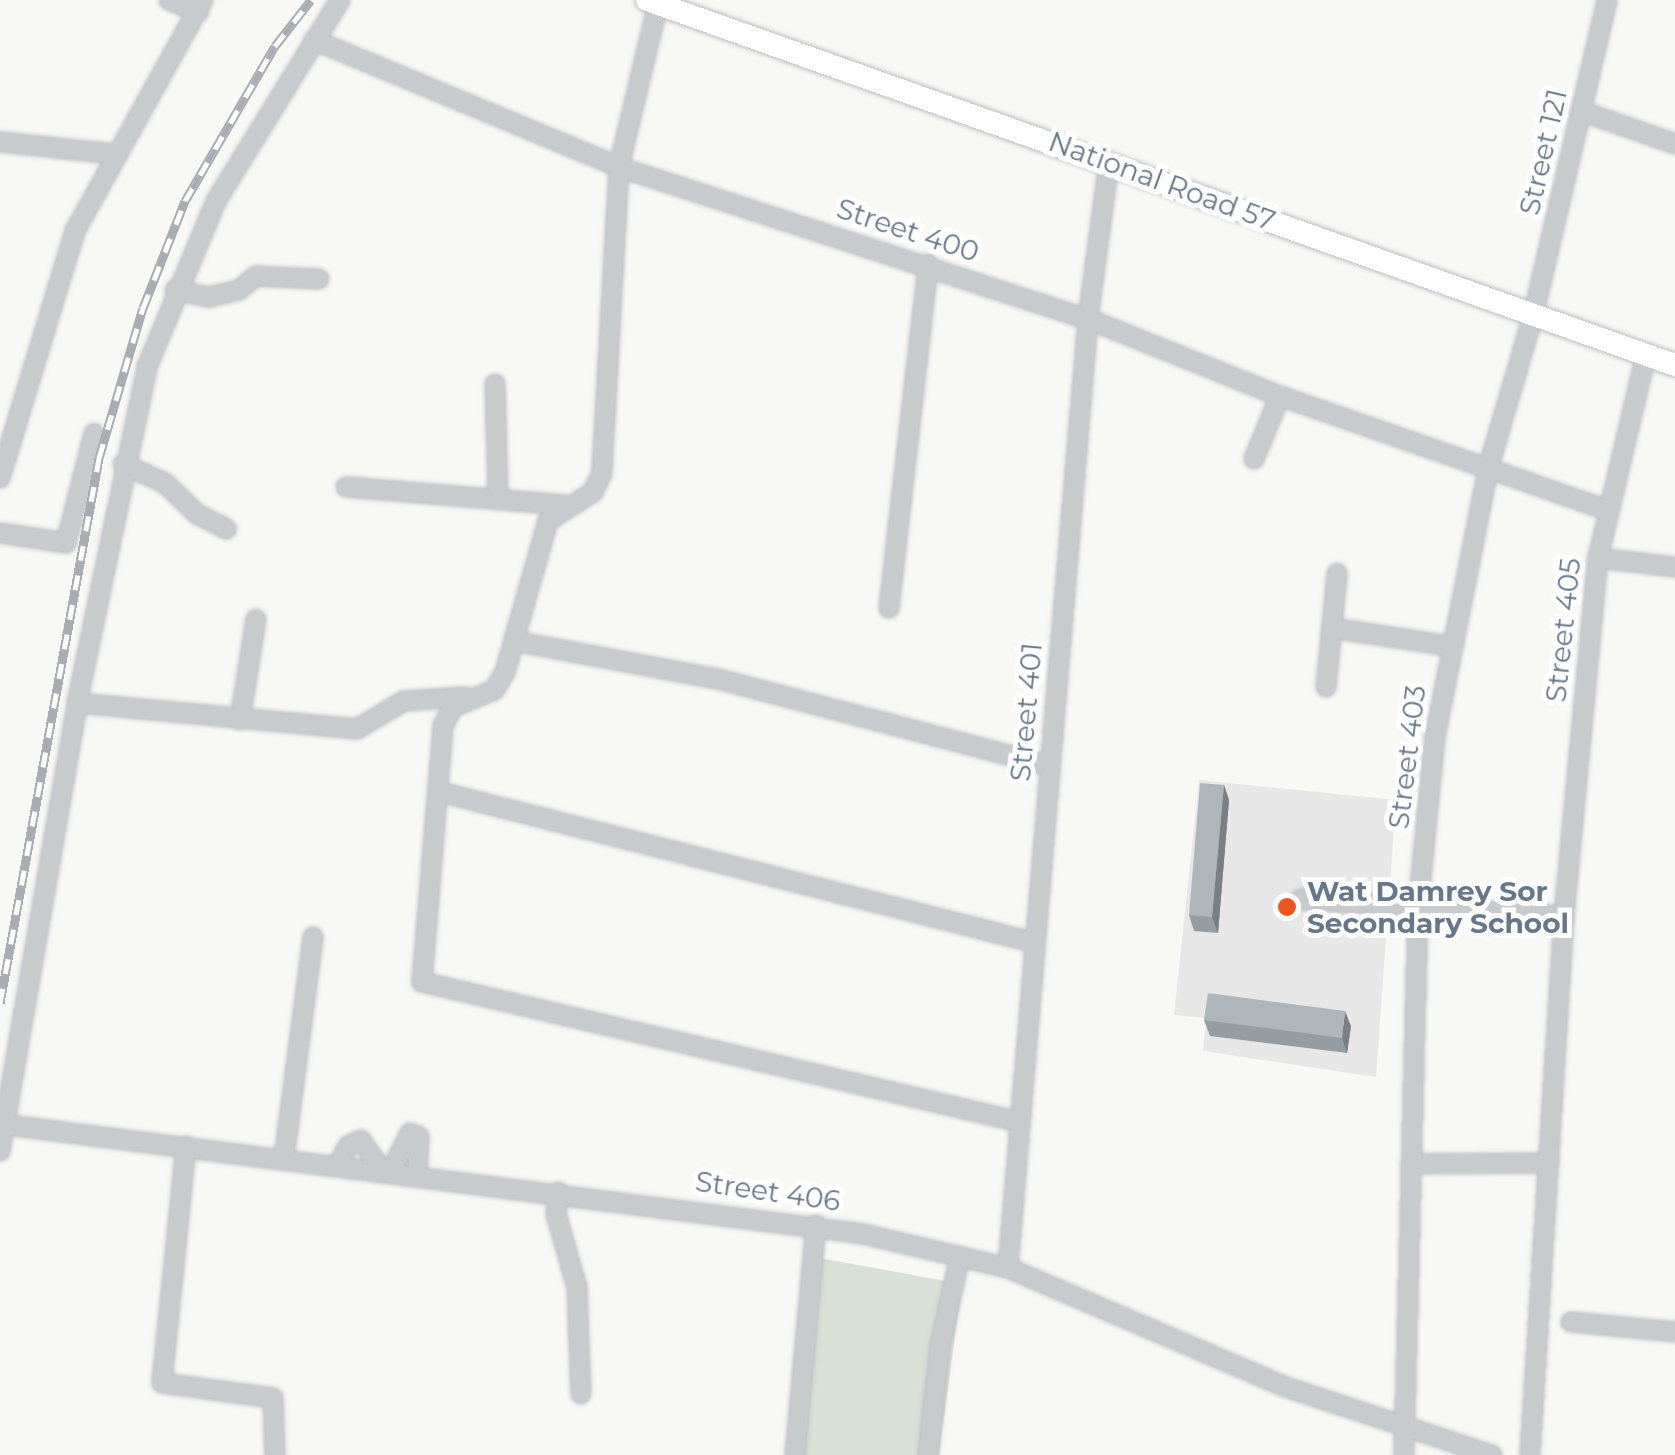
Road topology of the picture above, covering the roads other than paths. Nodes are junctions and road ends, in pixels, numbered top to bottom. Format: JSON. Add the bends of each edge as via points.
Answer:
{"nodes":[{"id":1,"x":169,"y":0,"type":"edge"},
{"id":2,"x":340,"y":0,"type":"edge"},
{"id":3,"x":1607,"y":0,"type":"edge"},
{"id":4,"x":652,"y":2,"type":"edge"},
{"id":5,"x":201,"y":6,"type":"edge"},
{"id":6,"x":699,"y":9,"type":"edge"},
{"id":7,"x":314,"y":40,"type":"junction"},
{"id":8,"x":1581,"y":112,"type":"junction"},
{"id":9,"x":0,"y":142,"type":"edge"},
{"id":10,"x":1675,"y":144,"type":"edge"},
{"id":11,"x":114,"y":154,"type":"junction"},
{"id":12,"x":1109,"y":161,"type":"junction"},
{"id":13,"x":619,"y":167,"type":"junction"},
{"id":14,"x":928,"y":264,"type":"junction"},
{"id":15,"x":319,"y":279,"type":"dead end"},
{"id":16,"x":175,"y":290,"type":"junction"},
{"id":17,"x":1533,"y":316,"type":"junction"},
{"id":18,"x":1088,"y":318,"type":"junction"},
{"id":19,"x":1646,"y":355,"type":"junction"},
{"id":20,"x":1675,"y":366,"type":"edge"},
{"id":21,"x":495,"y":384,"type":"dead end"},
{"id":22,"x":1280,"y":396,"type":"junction"},
{"id":23,"x":94,"y":434,"type":"dead end"},
{"id":24,"x":1254,"y":459,"type":"dead end"},
{"id":25,"x":122,"y":464,"type":"junction"},
{"id":26,"x":1488,"y":469,"type":"junction"},
{"id":27,"x":0,"y":478,"type":"edge"},
{"id":28,"x":346,"y":487,"type":"dead end"},
{"id":29,"x":498,"y":500,"type":"junction"},
{"id":30,"x":565,"y":505,"type":"junction"},
{"id":31,"x":1605,"y":510,"type":"junction"},
{"id":32,"x":226,"y":529,"type":"dead end"},
{"id":33,"x":0,"y":533,"type":"edge"},
{"id":34,"x":1598,"y":558,"type":"junction"},
{"id":35,"x":1675,"y":567,"type":"edge"},
{"id":36,"x":1337,"y":574,"type":"dead end"},
{"id":37,"x":890,"y":608,"type":"dead end"},
{"id":38,"x":256,"y":620,"type":"dead end"},
{"id":39,"x":1332,"y":628,"type":"junction"},
{"id":40,"x":514,"y":641,"type":"junction"},
{"id":41,"x":1449,"y":646,"type":"junction"},
{"id":42,"x":1326,"y":688,"type":"dead end"},
{"id":43,"x":466,"y":697,"type":"junction"},
{"id":44,"x":77,"y":704,"type":"junction"},
{"id":45,"x":240,"y":720,"type":"junction"},
{"id":46,"x":1049,"y":766,"type":"junction"},
{"id":47,"x":440,"y":792,"type":"junction"},
{"id":48,"x":1301,"y":899,"type":"dead end"},
{"id":49,"x":1418,"y":907,"type":"junction"},
{"id":50,"x":1564,"y":916,"type":"junction"},
{"id":51,"x":313,"y":936,"type":"dead end"},
{"id":52,"x":1032,"y":942,"type":"junction"},
{"id":53,"x":1020,"y":1122,"type":"junction"},
{"id":54,"x":2,"y":1124,"type":"edge"},
{"id":55,"x":186,"y":1146,"type":"junction"},
{"id":56,"x":0,"y":1151,"type":"edge"},
{"id":57,"x":284,"y":1158,"type":"junction"},
{"id":58,"x":1549,"y":1163,"type":"junction"},
{"id":59,"x":1412,"y":1164,"type":"junction"},
{"id":60,"x":338,"y":1165,"type":"junction"},
{"id":61,"x":386,"y":1171,"type":"junction"},
{"id":62,"x":418,"y":1174,"type":"junction"},
{"id":63,"x":558,"y":1192,"type":"junction"},
{"id":64,"x":816,"y":1225,"type":"junction"},
{"id":65,"x":960,"y":1256,"type":"junction"},
{"id":66,"x":1008,"y":1268,"type":"junction"},
{"id":67,"x":1571,"y":1322,"type":"dead end"},
{"id":68,"x":1675,"y":1332,"type":"edge"},
{"id":69,"x":581,"y":1394,"type":"dead end"},
{"id":70,"x":1405,"y":1430,"type":"junction"},
{"id":71,"x":275,"y":1455,"type":"edge"},
{"id":72,"x":795,"y":1455,"type":"edge"},
{"id":73,"x":928,"y":1455,"type":"edge"},
{"id":74,"x":1404,"y":1455,"type":"edge"},
{"id":75,"x":1492,"y":1455,"type":"edge"},
{"id":76,"x":1530,"y":1455,"type":"edge"}],
"edges":[{"from":1,"to":5,"type":"street"},
{"from":2,"to":7,"type":"street"},
{"from":3,"to":8,"type":"street","name":"Street 121"},
{"from":4,"to":6,"type":"main road","name":"National Road 57"},
{"from":4,"to":13,"type":"street"},
{"from":5,"to":11,"type":"street"},
{"from":6,"to":12,"type":"main road","name":"National Road 57"},
{"from":7,"to":13,"type":"street","name":"Street 400"},
{"from":7,"to":16,"type":"street","via":[[216,201]]},
{"from":8,"to":10,"type":"street"},
{"from":8,"to":17,"type":"street","name":"Street 121"},
{"from":9,"to":11,"type":"street"},
{"from":11,"to":27,"type":"street","via":[[75,231]]},
{"from":12,"to":17,"type":"main road","name":"National Road 57"},
{"from":12,"to":18,"type":"street","name":"Street 401"},
{"from":13,"to":14,"type":"street","name":"Street 400"},
{"from":13,"to":30,"type":"street","via":[[602,474],[592,492]]},
{"from":14,"to":18,"type":"street","name":"Street 400"},
{"from":14,"to":37,"type":"street"},
{"from":15,"to":16,"type":"street","via":[[256,276],[239,290],[208,298]]},
{"from":16,"to":25,"type":"street"},
{"from":17,"to":19,"type":"main road","name":"National Road 57"},
{"from":17,"to":26,"type":"street","name":"Street 403"},
{"from":18,"to":22,"type":"street","name":"Street 400"},
{"from":18,"to":46,"type":"street","name":"Street 401"},
{"from":19,"to":20,"type":"main road","name":"National Road 57"},
{"from":19,"to":31,"type":"street","name":"Street 405"},
{"from":21,"to":29,"type":"street"},
{"from":22,"to":24,"type":"street"},
{"from":22,"to":26,"type":"street","name":"Street 400"},
{"from":23,"to":33,"type":"street","via":[[66,544]]},
{"from":25,"to":32,"type":"street","via":[[165,483],[197,514]]},
{"from":25,"to":44,"type":"street"},
{"from":26,"to":31,"type":"street","name":"Street 400"},
{"from":26,"to":41,"type":"street","name":"Street 403"},
{"from":28,"to":29,"type":"street"},
{"from":29,"to":30,"type":"street"},
{"from":30,"to":40,"type":"street","via":[[548,521]]},
{"from":31,"to":34,"type":"street","name":"Street 405"},
{"from":34,"to":35,"type":"street"},
{"from":34,"to":50,"type":"street","name":"Street 405"},
{"from":36,"to":39,"type":"street"},
{"from":38,"to":45,"type":"street"},
{"from":39,"to":41,"type":"street"},
{"from":39,"to":42,"type":"street"},
{"from":40,"to":43,"type":"street","via":[[494,690]]},
{"from":40,"to":46,"type":"street","via":[[718,679]]},
{"from":41,"to":49,"type":"street","name":"Street 403"},
{"from":43,"to":45,"type":"street","via":[[404,701],[356,729]]},
{"from":43,"to":47,"type":"street","via":[[443,726]]},
{"from":44,"to":45,"type":"street"},
{"from":44,"to":54,"type":"street"},
{"from":46,"to":52,"type":"street","name":"Street 401"},
{"from":47,"to":52,"type":"street"},
{"from":47,"to":53,"type":"street","via":[[420,978],[425,986]]},
{"from":48,"to":49,"type":"street"},
{"from":49,"to":50,"type":"street"},
{"from":49,"to":59,"type":"street","name":"Street 403"},
{"from":50,"to":58,"type":"street","name":"Street 405"},
{"from":51,"to":57,"type":"street"},
{"from":52,"to":53,"type":"street","name":"Street 401"},
{"from":53,"to":66,"type":"street","name":"Street 401"},
{"from":54,"to":55,"type":"street","name":"Street 406"},
{"from":54,"to":56,"type":"street"},
{"from":55,"to":57,"type":"street","name":"Street 406"},
{"from":55,"to":71,"type":"street","via":[[162,1383],[274,1398]]},
{"from":57,"to":60,"type":"street","name":"Street 406"},
{"from":58,"to":59,"type":"street"},
{"from":58,"to":76,"type":"street","name":"Street 405"},
{"from":59,"to":70,"type":"street","name":"Street 403"},
{"from":60,"to":61,"type":"street","name":"Street 406"},
{"from":60,"to":61,"type":"street","via":[[348,1146],[361,1140]]},
{"from":61,"to":62,"type":"street","name":"Street 406"},
{"from":61,"to":62,"type":"street","via":[[410,1133],[419,1137]]},
{"from":62,"to":63,"type":"street","name":"Street 406"},
{"from":63,"to":64,"type":"street","name":"Street 406"},
{"from":63,"to":69,"type":"street","via":[[556,1214],[577,1286]]},
{"from":64,"to":65,"type":"street","name":"Street 406"},
{"from":64,"to":72,"type":"street"},
{"from":65,"to":66,"type":"street","name":"Street 406"},
{"from":65,"to":73,"type":"street","via":[[940,1346]]},
{"from":66,"to":70,"type":"street","name":"Street 406"},
{"from":67,"to":68,"type":"street"},
{"from":70,"to":74,"type":"street","name":"Street 403"},
{"from":70,"to":75,"type":"street","name":"Street 406"}]}
